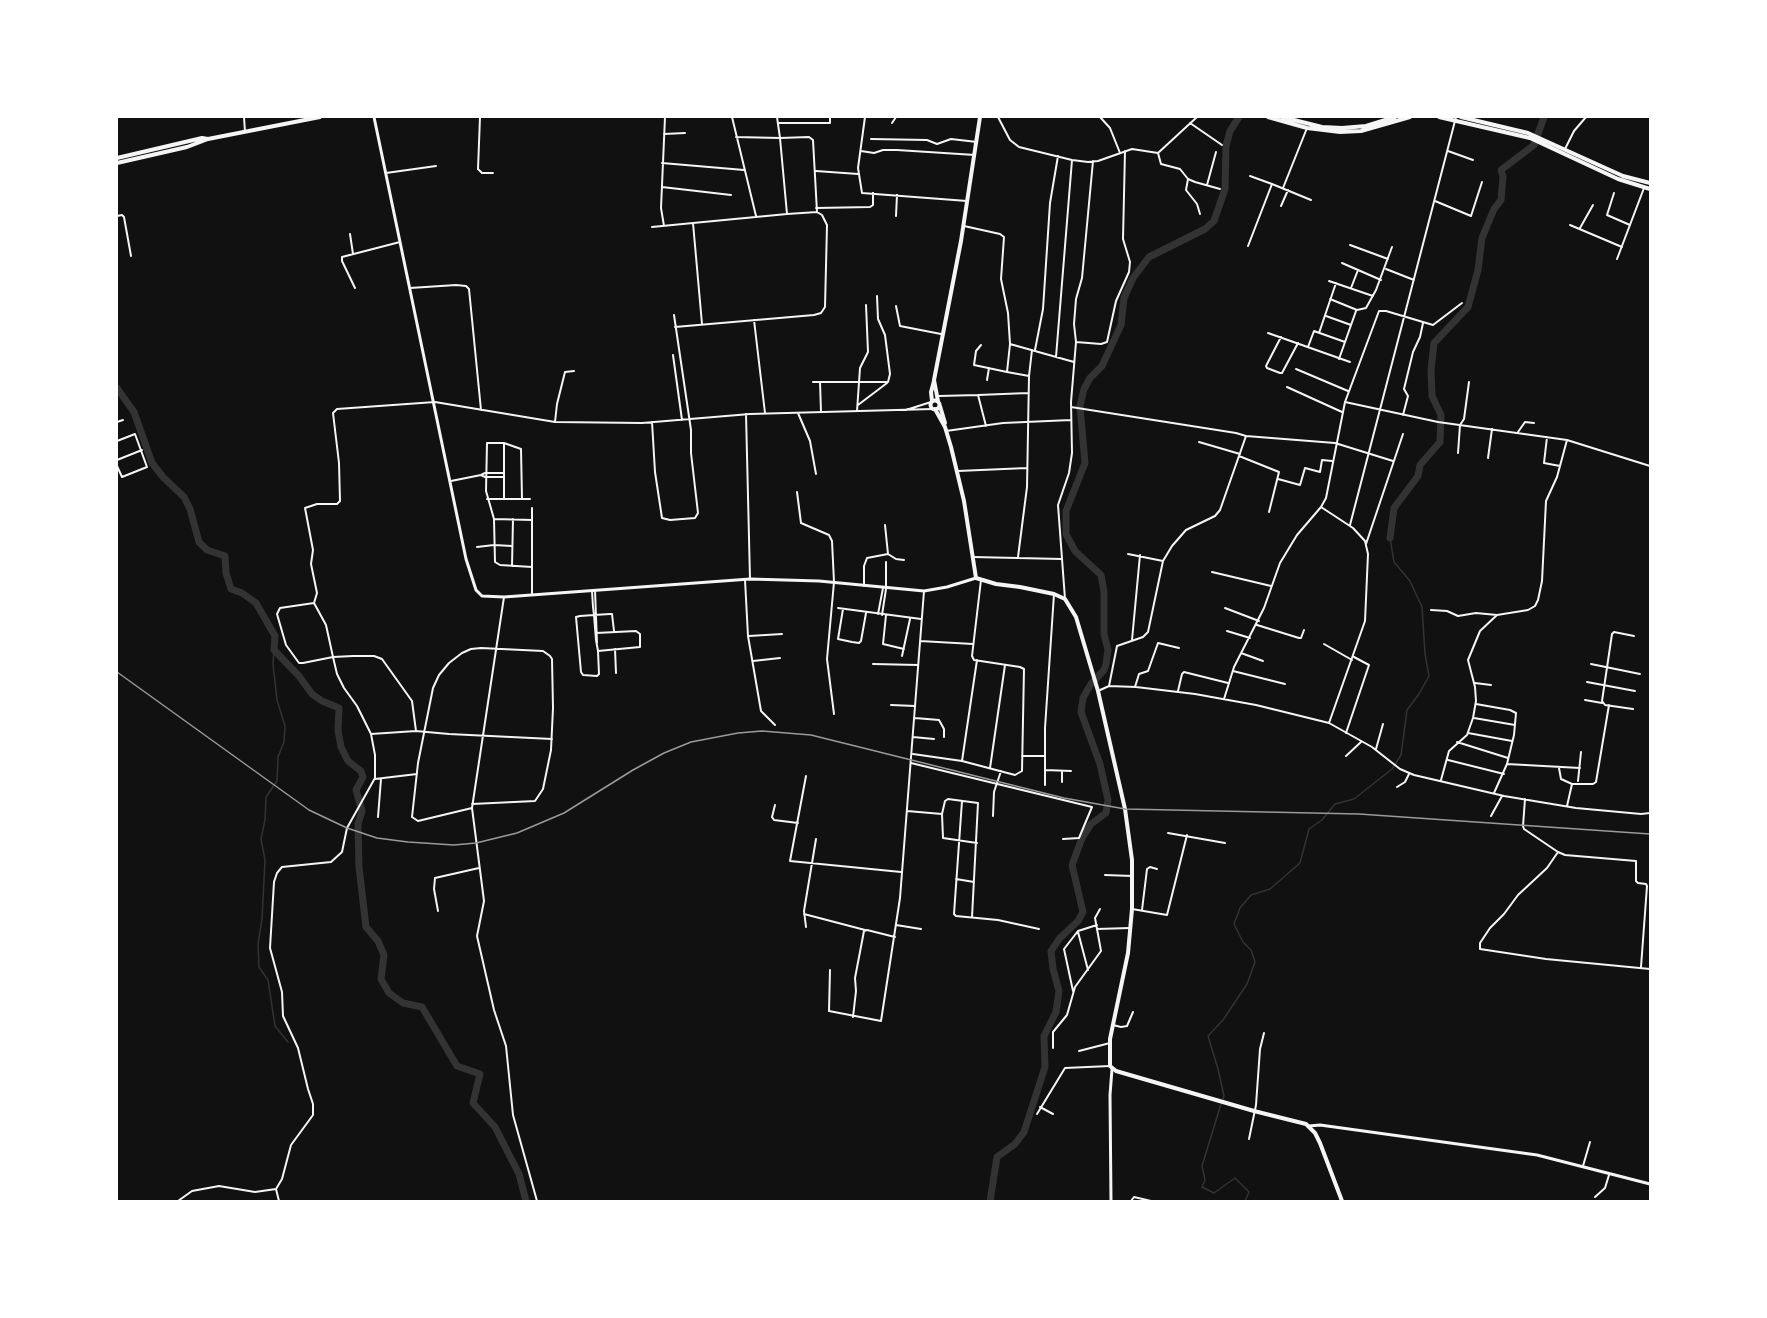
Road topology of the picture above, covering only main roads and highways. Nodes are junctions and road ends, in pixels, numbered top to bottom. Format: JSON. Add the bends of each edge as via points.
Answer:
{"nodes":[{"id":1,"x":320,"y":117,"type":"edge"},
{"id":2,"x":980,"y":117,"type":"edge"},
{"id":3,"x":1268,"y":117,"type":"edge"},
{"id":4,"x":1282,"y":117,"type":"edge"},
{"id":5,"x":1410,"y":117,"type":"edge"},
{"id":6,"x":1439,"y":117,"type":"edge"},
{"id":7,"x":1461,"y":117,"type":"edge"},
{"id":8,"x":307,"y":118,"type":"edge"},
{"id":9,"x":1394,"y":118,"type":"edge"},
{"id":10,"x":1456,"y":119,"type":"edge"},
{"id":11,"x":1531,"y":136,"type":"junction"},
{"id":12,"x":208,"y":139,"type":"junction"},
{"id":13,"x":1543,"y":142,"type":"junction"},
{"id":14,"x":117,"y":159,"type":"edge"},
{"id":15,"x":117,"y":163,"type":"edge"},
{"id":16,"x":1650,"y":183,"type":"edge"},
{"id":17,"x":1650,"y":189,"type":"edge"},
{"id":18,"x":934,"y":380,"type":"junction"},
{"id":19,"x":935,"y":400,"type":"junction"},
{"id":20,"x":936,"y":408,"type":"junction"},
{"id":21,"x":1342,"y":1201,"type":"edge"}],
"edges":[{"from":1,"to":8,"type":"main road"},
{"from":2,"to":18,"type":"main road","via":[[964,226]]},
{"from":3,"to":9,"type":"main road","via":[[1307,128],[1352,132]]},
{"from":4,"to":9,"type":"main road","via":[[1342,128]]},
{"from":5,"to":9,"type":"main road"},
{"from":6,"to":10,"type":"main road"},
{"from":7,"to":11,"type":"main road"},
{"from":8,"to":12,"type":"main road"},
{"from":10,"to":11,"type":"main road"},
{"from":11,"to":13,"type":"main road"},
{"from":12,"to":14,"type":"main road"},
{"from":12,"to":15,"type":"main road"},
{"from":13,"to":16,"type":"main road","via":[[1623,176]]},
{"from":13,"to":17,"type":"main road","via":[[1618,179]]},
{"from":18,"to":19,"type":"main road"},
{"from":18,"to":19,"type":"main road","via":[[931,392]]},
{"from":19,"to":20,"type":"main road"},
{"from":19,"to":20,"type":"main road","via":[[931,406]]},
{"from":20,"to":21,"type":"main road","via":[[957,471],[979,579],[1054,594],[1065,600],[1076,617],[1098,690],[1128,825],[1132,876],[1133,909],[1125,974],[1110,1044],[1111,1067],[1309,1126],[1320,1143]]}]}
